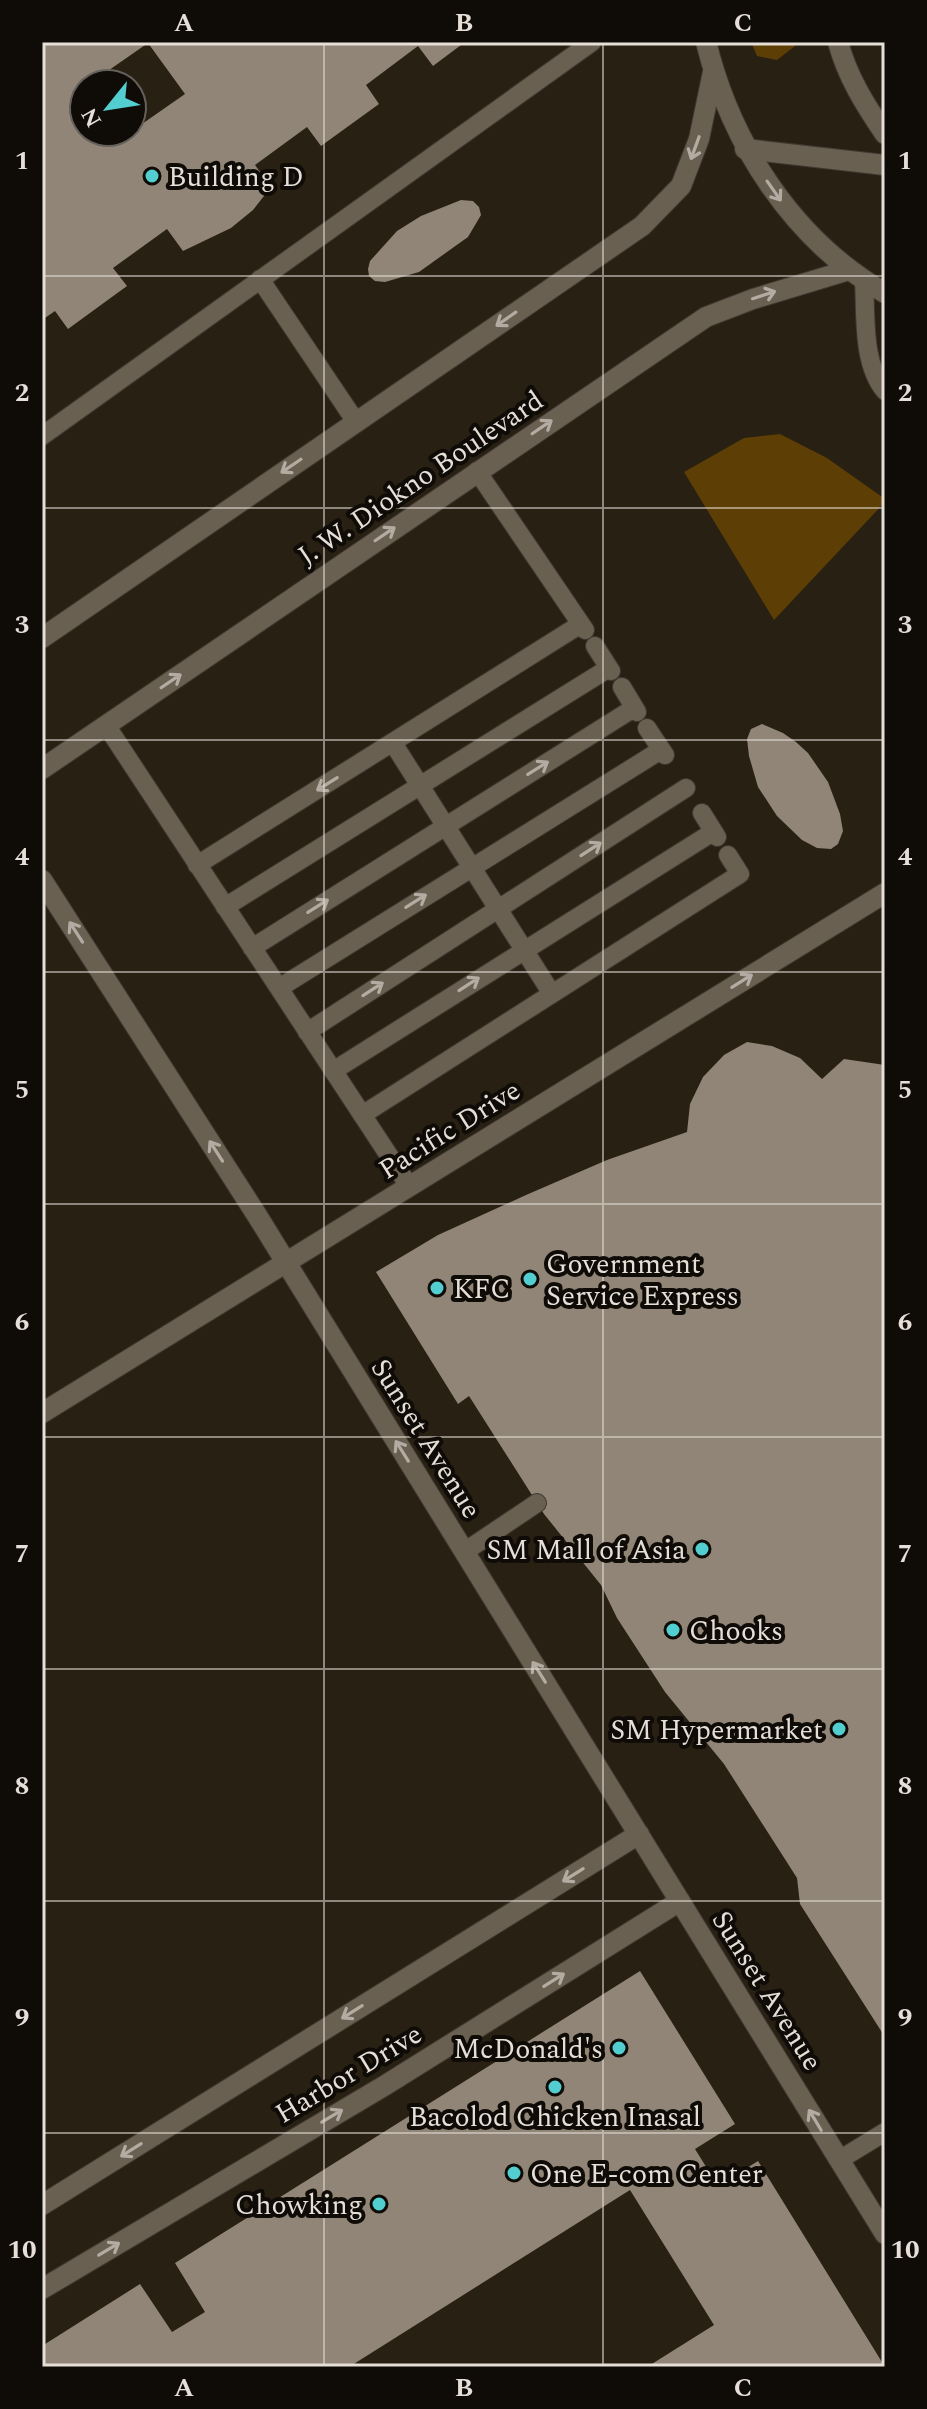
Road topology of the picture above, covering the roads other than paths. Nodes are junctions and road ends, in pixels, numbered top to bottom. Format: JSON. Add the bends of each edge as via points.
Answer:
{"nodes":[{"id":1,"x":592,"y":42,"type":"edge"},
{"id":2,"x":706,"y":42,"type":"edge"},
{"id":3,"x":838,"y":42,"type":"edge"},
{"id":4,"x":713,"y":72,"type":"junction"},
{"id":5,"x":885,"y":134,"type":"edge"},
{"id":6,"x":745,"y":149,"type":"junction"},
{"id":7,"x":885,"y":165,"type":"edge"},
{"id":8,"x":856,"y":276,"type":"junction"},
{"id":9,"x":260,"y":279,"type":"junction"},
{"id":10,"x":885,"y":293,"type":"edge"},
{"id":11,"x":885,"y":391,"type":"edge"},
{"id":12,"x":356,"y":422,"type":"junction"},
{"id":13,"x":42,"y":436,"type":"edge"},
{"id":14,"x":477,"y":471,"type":"junction"},
{"id":15,"x":587,"y":633,"type":"junction"},
{"id":16,"x":42,"y":638,"type":"edge"},
{"id":17,"x":614,"y":675,"type":"junction"},
{"id":18,"x":106,"y":725,"type":"junction"},
{"id":19,"x":647,"y":728,"type":"dead end"},
{"id":20,"x":393,"y":743,"type":"junction"},
{"id":21,"x":42,"y":769,"type":"edge"},
{"id":22,"x":684,"y":785,"type":"dead end"},
{"id":23,"x":421,"y":786,"type":"junction"},
{"id":24,"x":702,"y":813,"type":"dead end"},
{"id":25,"x":446,"y":826,"type":"junction"},
{"id":26,"x":728,"y":855,"type":"dead end"},
{"id":27,"x":197,"y":865,"type":"junction"},
{"id":28,"x":471,"y":866,"type":"junction"},
{"id":29,"x":42,"y":880,"type":"edge"},
{"id":30,"x":882,"y":903,"type":"edge"},
{"id":31,"x":225,"y":907,"type":"junction"},
{"id":32,"x":499,"y":908,"type":"junction"},
{"id":33,"x":252,"y":948,"type":"junction"},
{"id":34,"x":524,"y":949,"type":"junction"},
{"id":35,"x":279,"y":988,"type":"junction"},
{"id":36,"x":552,"y":994,"type":"junction"},
{"id":37,"x":307,"y":1032,"type":"junction"},
{"id":38,"x":333,"y":1071,"type":"junction"},
{"id":39,"x":362,"y":1115,"type":"junction"},
{"id":40,"x":409,"y":1186,"type":"junction"},
{"id":41,"x":285,"y":1262,"type":"junction"},
{"id":42,"x":42,"y":1413,"type":"edge"},
{"id":43,"x":537,"y":1503,"type":"dead end"},
{"id":44,"x":464,"y":1552,"type":"junction"},
{"id":45,"x":639,"y":1834,"type":"junction"},
{"id":46,"x":680,"y":1901,"type":"junction"},
{"id":47,"x":885,"y":2132,"type":"edge"},
{"id":48,"x":839,"y":2160,"type":"junction"},
{"id":49,"x":42,"y":2205,"type":"edge"},
{"id":50,"x":885,"y":2234,"type":"edge"},
{"id":51,"x":42,"y":2289,"type":"edge"}],
"edges":[{"from":1,"to":9,"type":"lane"},
{"from":2,"to":4,"type":"street"},
{"from":3,"to":5,"type":"street","via":[[860,98]]},
{"from":4,"to":6,"type":"street"},
{"from":4,"to":12,"type":"street","one_way":true,"via":[[699,139],[681,186],[642,226]]},
{"from":6,"to":7,"type":"street"},
{"from":6,"to":8,"type":"street","one_way":true,"via":[[792,216]]},
{"from":8,"to":10,"type":"street"},
{"from":8,"to":11,"type":"lane","via":[[876,381]]},
{"from":14,"to":8,"type":"street","name":"J. W. Diokno Boulevard","one_way":true,"via":[[706,317],[753,299]]},
{"from":9,"to":12,"type":"lane"},
{"from":9,"to":13,"type":"lane"},
{"from":12,"to":16,"type":"street","one_way":true},
{"from":14,"to":15,"type":"lane"},
{"from":18,"to":14,"type":"street","name":"J. W. Diokno Boulevard","one_way":true},
{"from":15,"to":17,"type":"lane"},
{"from":15,"to":20,"type":"lane"},
{"from":17,"to":23,"type":"lane"},
{"from":25,"to":17,"type":"lane","one_way":true,"via":[[636,710]]},
{"from":18,"to":21,"type":"street","name":"J. W. Diokno Boulevard"},
{"from":18,"to":27,"type":"lane"},
{"from":19,"to":28,"type":"lane","via":[[663,752]]},
{"from":20,"to":23,"type":"lane"},
{"from":20,"to":27,"type":"lane","one_way":true},
{"from":32,"to":22,"type":"lane","one_way":true},
{"from":23,"to":25,"type":"lane"},
{"from":23,"to":31,"type":"lane"},
{"from":24,"to":34,"type":"lane","via":[[715,834]]},
{"from":25,"to":28,"type":"lane"},
{"from":33,"to":25,"type":"lane","one_way":true},
{"from":26,"to":36,"type":"lane","via":[[740,874]]},
{"from":27,"to":31,"type":"lane"},
{"from":28,"to":32,"type":"lane"},
{"from":35,"to":28,"type":"lane","one_way":true},
{"from":41,"to":29,"type":"street","name":"Sunset Avenue","one_way":true},
{"from":40,"to":30,"type":"street","name":"Pacific Drive","one_way":true},
{"from":31,"to":33,"type":"lane"},
{"from":32,"to":34,"type":"lane"},
{"from":37,"to":32,"type":"lane","one_way":true},
{"from":33,"to":35,"type":"lane"},
{"from":34,"to":36,"type":"lane"},
{"from":38,"to":34,"type":"lane","one_way":true},
{"from":35,"to":37,"type":"lane"},
{"from":36,"to":39,"type":"lane"},
{"from":37,"to":38,"type":"lane"},
{"from":38,"to":39,"type":"lane"},
{"from":39,"to":40,"type":"lane"},
{"from":40,"to":41,"type":"street","name":"Pacific Drive"},
{"from":41,"to":42,"type":"street","name":"Pacific Drive"},
{"from":44,"to":41,"type":"street","name":"Sunset Avenue","one_way":true},
{"from":43,"to":44,"type":"lane"},
{"from":45,"to":44,"type":"street","name":"Sunset Avenue","one_way":true},
{"from":45,"to":46,"type":"street","name":"Sunset Avenue"},
{"from":45,"to":49,"type":"street","name":"Harbor Drive","one_way":true},
{"from":48,"to":46,"type":"street","name":"Sunset Avenue","one_way":true},
{"from":51,"to":46,"type":"street","name":"Harbor Drive","one_way":true,"via":[[384,2086]]},
{"from":47,"to":48,"type":"lane"},
{"from":48,"to":50,"type":"street","name":"Sunset Avenue"}]}
